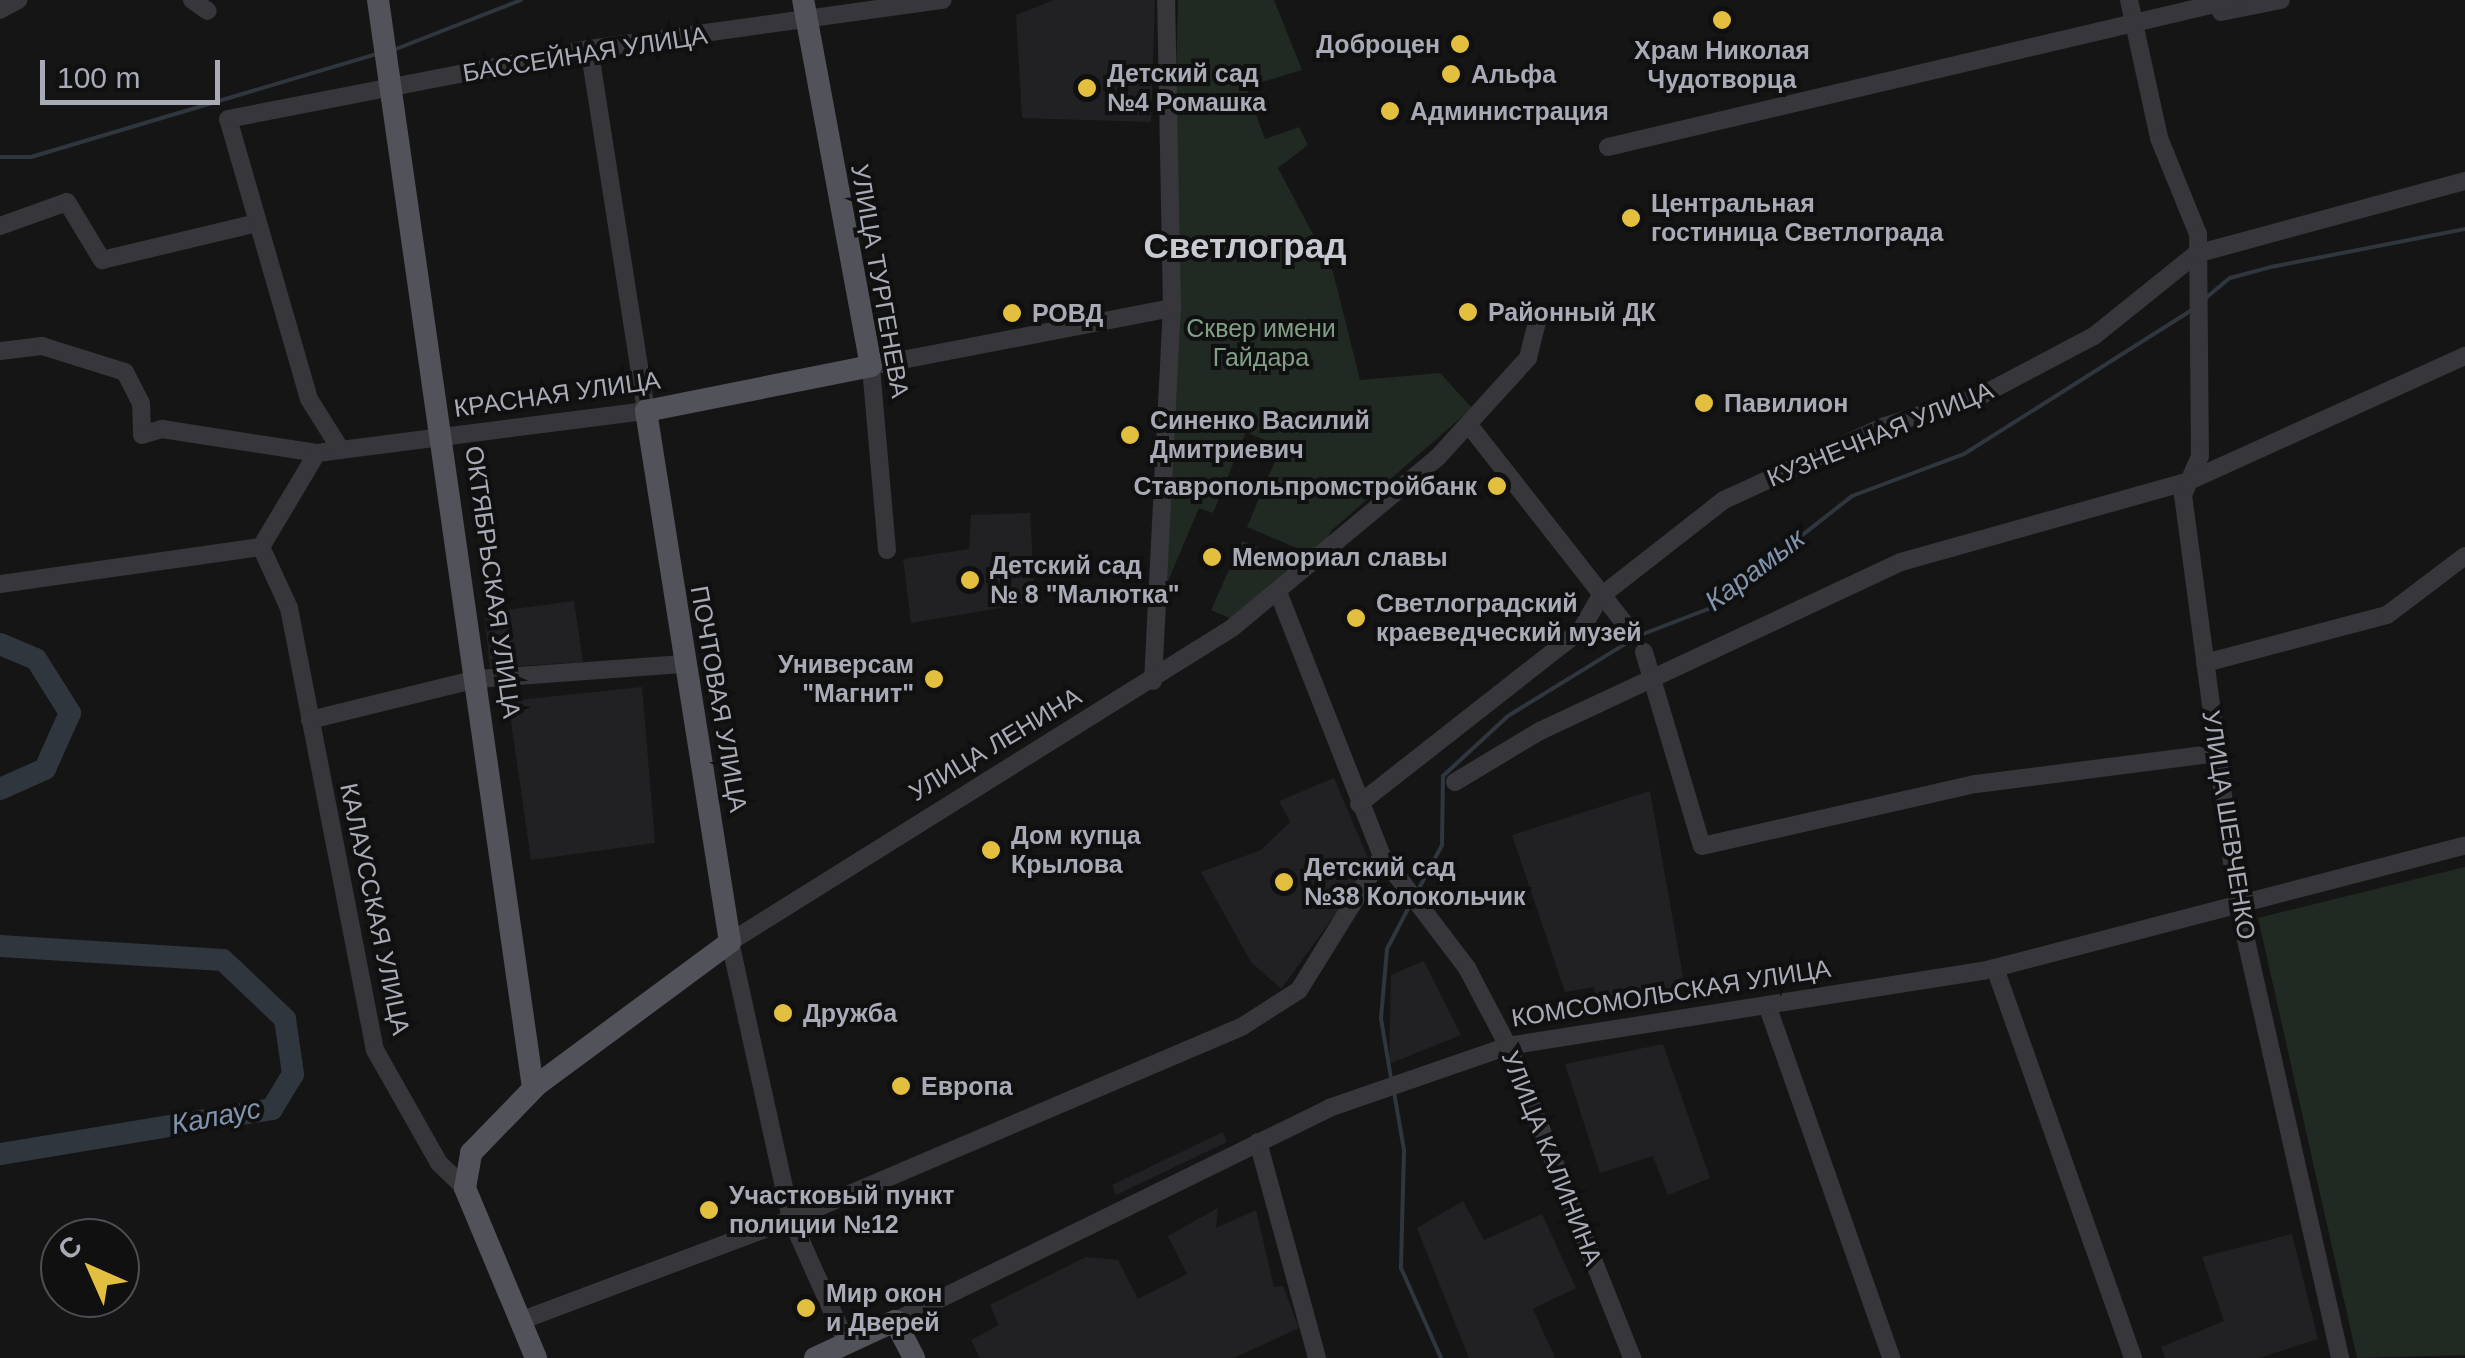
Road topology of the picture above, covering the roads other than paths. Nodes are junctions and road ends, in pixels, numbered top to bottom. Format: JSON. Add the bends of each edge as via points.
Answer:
{"nodes":[{"id":1,"x":18,"y":0,"type":"edge"},
{"id":2,"x":192,"y":0,"type":"edge"},
{"id":3,"x":378,"y":0,"type":"edge"},
{"id":4,"x":944,"y":0,"type":"edge"},
{"id":5,"x":1166,"y":0,"type":"edge"},
{"id":6,"x":2129,"y":0,"type":"edge"},
{"id":7,"x":2232,"y":0,"type":"edge"},
{"id":8,"x":2281,"y":0,"type":"edge"},
{"id":9,"x":0,"y":10,"type":"edge"},
{"id":10,"x":208,"y":11,"type":"dead end"},
{"id":11,"x":805,"y":12,"type":"edge"},
{"id":12,"x":2132,"y":19,"type":"junction"},
{"id":13,"x":589,"y":49,"type":"junction"},
{"id":14,"x":394,"y":85,"type":"junction"},
{"id":15,"x":1608,"y":147,"type":"dead end"},
{"id":16,"x":2465,"y":180,"type":"edge"},
{"id":17,"x":253,"y":224,"type":"junction"},
{"id":18,"x":0,"y":226,"type":"edge"},
{"id":19,"x":2196,"y":254,"type":"junction"},
{"id":20,"x":1172,"y":308,"type":"junction"},
{"id":21,"x":1536,"y":325,"type":"dead end"},
{"id":22,"x":0,"y":350,"type":"edge"},
{"id":23,"x":2465,"y":356,"type":"edge"},
{"id":24,"x":871,"y":366,"type":"junction"},
{"id":25,"x":646,"y":411,"type":"junction"},
{"id":26,"x":1468,"y":424,"type":"junction"},
{"id":27,"x":445,"y":437,"type":"junction"},
{"id":28,"x":341,"y":450,"type":"junction"},
{"id":29,"x":317,"y":454,"type":"junction"},
{"id":30,"x":2189,"y":481,"type":"junction"},
{"id":31,"x":261,"y":547,"type":"junction"},
{"id":32,"x":888,"y":550,"type":"dead end"},
{"id":33,"x":2465,"y":556,"type":"edge"},
{"id":34,"x":0,"y":584,"type":"edge"},
{"id":35,"x":1278,"y":592,"type":"junction"},
{"id":36,"x":1601,"y":596,"type":"junction"},
{"id":37,"x":1632,"y":633,"type":"dead end"},
{"id":38,"x":1644,"y":652,"type":"dead end"},
{"id":39,"x":2205,"y":663,"type":"junction"},
{"id":40,"x":682,"y":664,"type":"junction"},
{"id":41,"x":1658,"y":677,"type":"junction"},
{"id":42,"x":477,"y":678,"type":"junction"},
{"id":43,"x":1152,"y":681,"type":"junction"},
{"id":44,"x":310,"y":720,"type":"junction"},
{"id":45,"x":2217,"y":753,"type":"junction"},
{"id":46,"x":1455,"y":782,"type":"dead end"},
{"id":47,"x":1359,"y":804,"type":"junction"},
{"id":48,"x":2465,"y":844,"type":"edge"},
{"id":49,"x":1382,"y":856,"type":"junction"},
{"id":50,"x":2237,"y":900,"type":"junction"},
{"id":51,"x":730,"y":942,"type":"junction"},
{"id":52,"x":1995,"y":968,"type":"junction"},
{"id":53,"x":1767,"y":1005,"type":"junction"},
{"id":54,"x":1508,"y":1046,"type":"junction"},
{"id":55,"x":534,"y":1088,"type":"junction"},
{"id":56,"x":1258,"y":1142,"type":"junction"},
{"id":57,"x":465,"y":1188,"type":"junction"},
{"id":58,"x":791,"y":1219,"type":"junction"},
{"id":59,"x":520,"y":1321,"type":"junction"},
{"id":60,"x":896,"y":1321,"type":"junction"},
{"id":61,"x":847,"y":1344,"type":"junction"},
{"id":62,"x":536,"y":1358,"type":"edge"},
{"id":63,"x":815,"y":1358,"type":"edge"},
{"id":64,"x":914,"y":1358,"type":"edge"},
{"id":65,"x":1316,"y":1358,"type":"edge"},
{"id":66,"x":1632,"y":1358,"type":"edge"},
{"id":67,"x":1892,"y":1358,"type":"edge"},
{"id":68,"x":2133,"y":1358,"type":"edge"},
{"id":69,"x":2340,"y":1358,"type":"edge"}],
"edges":[{"from":1,"to":9,"type":"street"},
{"from":2,"to":10,"type":"street"},
{"from":3,"to":14,"type":"main road","name":"ОКТЯБРЬСКАЯ УЛИЦА"},
{"from":4,"to":11,"type":"street","name":"БАССЕЙНАЯ УЛИЦА"},
{"from":5,"to":20,"type":"street"},
{"from":6,"to":12,"type":"street"},
{"from":7,"to":12,"type":"street"},
{"from":8,"to":12,"type":"street","via":[[2153,25]]},
{"from":11,"to":13,"type":"street","name":"БАССЕЙНАЯ УЛИЦА"},
{"from":11,"to":24,"type":"main road","name":"УЛИЦА ТУРГЕНЕВА"},
{"from":12,"to":15,"type":"street"},
{"from":12,"to":19,"type":"street","via":[[2159,138],[2198,234]]},
{"from":13,"to":14,"type":"street","name":"БАССЕЙНАЯ УЛИЦА"},
{"from":13,"to":25,"type":"street","name":"ПОЧТОВАЯ УЛИЦА"},
{"from":14,"to":17,"type":"street","name":"БАССЕЙНАЯ УЛИЦА","via":[[228,119]]},
{"from":14,"to":27,"type":"main road","name":"ОКТЯБРЬСКАЯ УЛИЦА"},
{"from":16,"to":19,"type":"street","name":"КУЗНЕЧНАЯ УЛИЦА"},
{"from":17,"to":18,"type":"street","via":[[102,260],[66,202]]},
{"from":17,"to":28,"type":"street","via":[[309,400]]},
{"from":19,"to":30,"type":"street","name":"УЛИЦА ШЕВЧЕНКО","via":[[2192,290],[2204,332],[2200,456]]},
{"from":19,"to":36,"type":"street","name":"КУЗНЕЧНАЯ УЛИЦА","via":[[2094,336],[1998,386],[1724,500]]},
{"from":20,"to":24,"type":"street","name":"КРАСНАЯ УЛИЦА"},
{"from":20,"to":43,"type":"street"},
{"from":21,"to":26,"type":"street","name":"УЛИЦА ЛЕНИНА","via":[[1528,358]]},
{"from":22,"to":29,"type":"street","name":"КРАСНАЯ УЛИЦА","via":[[42,346],[125,372],[141,403],[142,435],[162,428]]},
{"from":23,"to":30,"type":"street"},
{"from":24,"to":25,"type":"main road","name":"КРАСНАЯ УЛИЦА"},
{"from":24,"to":32,"type":"street","name":"УЛИЦА ТУРГЕНЕВА"},
{"from":25,"to":27,"type":"street","name":"КРАСНАЯ УЛИЦА"},
{"from":25,"to":40,"type":"main road","name":"ПОЧТОВАЯ УЛИЦА"},
{"from":26,"to":35,"type":"street","name":"УЛИЦА ЛЕНИНА"},
{"from":26,"to":36,"type":"street"},
{"from":27,"to":28,"type":"street","name":"КРАСНАЯ УЛИЦА"},
{"from":27,"to":42,"type":"main road","name":"ОКТЯБРЬСКАЯ УЛИЦА"},
{"from":28,"to":29,"type":"street","name":"КРАСНАЯ УЛИЦА"},
{"from":29,"to":31,"type":"street"},
{"from":30,"to":39,"type":"street","name":"УЛИЦА ШЕВЧЕНКО","via":[[2183,496]]},
{"from":30,"to":41,"type":"street","via":[[1902,562]]},
{"from":31,"to":34,"type":"street"},
{"from":31,"to":44,"type":"street","name":"КАЛАУССКАЯ УЛИЦА","via":[[290,608]]},
{"from":33,"to":39,"type":"street","via":[[2387,615]]},
{"from":35,"to":43,"type":"street","name":"УЛИЦА ЛЕНИНА"},
{"from":35,"to":47,"type":"street"},
{"from":36,"to":37,"type":"street"},
{"from":36,"to":47,"type":"street","name":"КУЗНЕЧНАЯ УЛИЦА","via":[[1581,630]]},
{"from":38,"to":41,"type":"street"},
{"from":39,"to":45,"type":"street","name":"УЛИЦА ШЕВЧЕНКО"},
{"from":40,"to":42,"type":"street"},
{"from":40,"to":51,"type":"main road","name":"ПОЧТОВАЯ УЛИЦА"},
{"from":41,"to":45,"type":"street","via":[[1702,846],[1976,784]]},
{"from":41,"to":46,"type":"street"},
{"from":42,"to":44,"type":"street"},
{"from":42,"to":55,"type":"main road","name":"ОКТЯБРЬСКАЯ УЛИЦА"},
{"from":43,"to":51,"type":"street","name":"УЛИЦА ЛЕНИНА"},
{"from":44,"to":57,"type":"street","name":"КАЛАУССКАЯ УЛИЦА","via":[[375,1050],[439,1162]]},
{"from":45,"to":50,"type":"street","name":"УЛИЦА ШЕВЧЕНКО"},
{"from":47,"to":49,"type":"street"},
{"from":48,"to":50,"type":"street","name":"КОМСОМОЛЬСКАЯ УЛИЦА"},
{"from":49,"to":54,"type":"street","name":"УЛИЦА КАЛИНИНА"},
{"from":49,"to":58,"type":"street","via":[[1298,990],[1243,1026]]},
{"from":50,"to":52,"type":"street","name":"КОМСОМОЛЬСКАЯ УЛИЦА"},
{"from":50,"to":69,"type":"street","name":"УЛИЦА ШЕВЧЕНКО"},
{"from":51,"to":55,"type":"main road","name":"УЛИЦА ЛЕНИНА"},
{"from":51,"to":58,"type":"street","name":"ПОЧТОВАЯ УЛИЦА"},
{"from":52,"to":53,"type":"street","name":"КОМСОМОЛЬСКАЯ УЛИЦА"},
{"from":52,"to":68,"type":"street"},
{"from":53,"to":54,"type":"street","name":"КОМСОМОЛЬСКАЯ УЛИЦА"},
{"from":53,"to":67,"type":"street"},
{"from":54,"to":56,"type":"street","name":"КОМСОМОЛЬСКАЯ УЛИЦА","via":[[1329,1108]]},
{"from":54,"to":66,"type":"street","name":"УЛИЦА КАЛИНИНА"},
{"from":55,"to":57,"type":"main road","name":"УЛИЦА ЛЕНИНА","via":[[485,1132]]},
{"from":56,"to":60,"type":"street","name":"КОМСОМОЛЬСКАЯ УЛИЦА"},
{"from":56,"to":65,"type":"street"},
{"from":57,"to":59,"type":"main road","name":"КАЛАУССКАЯ УЛИЦА"},
{"from":58,"to":59,"type":"street"},
{"from":58,"to":61,"type":"street","name":"ПОЧТОВАЯ УЛИЦА"},
{"from":59,"to":62,"type":"main road","name":"КАЛАУССКАЯ УЛИЦА"},
{"from":60,"to":61,"type":"main road","name":"КОМСОМОЛЬСКАЯ УЛИЦА"},
{"from":60,"to":64,"type":"main road"},
{"from":61,"to":63,"type":"main road","name":"КОМСОМОЛЬСКАЯ УЛИЦА"}]}
